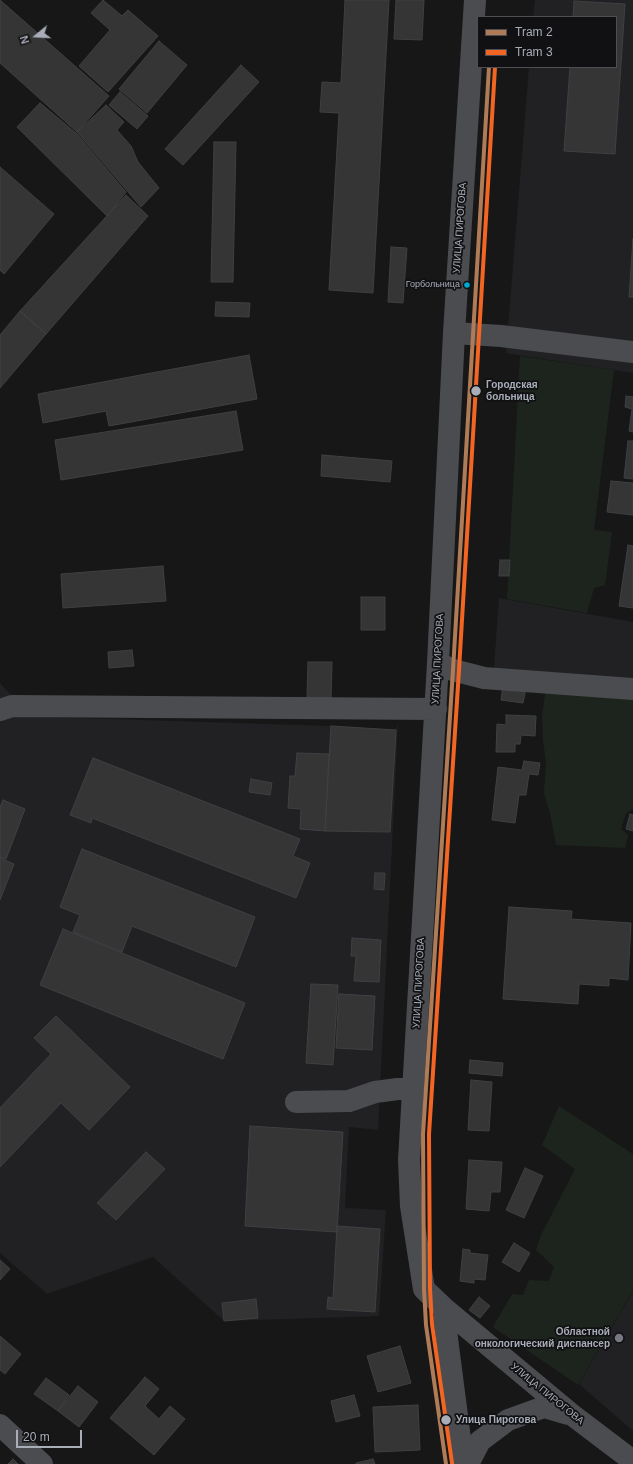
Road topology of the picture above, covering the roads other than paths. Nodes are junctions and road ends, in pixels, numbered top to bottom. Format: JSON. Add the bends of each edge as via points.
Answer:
{"nodes":[{"id":1,"x":475,"y":0,"type":"edge"},
{"id":2,"x":454,"y":333,"type":"junction"},
{"id":3,"x":633,"y":352,"type":"edge"},
{"id":4,"x":438,"y":663,"type":"junction"},
{"id":5,"x":633,"y":689,"type":"edge"},
{"id":6,"x":436,"y":709,"type":"junction"},
{"id":7,"x":0,"y":710,"type":"edge"},
{"id":8,"x":413,"y":1089,"type":"junction"},
{"id":9,"x":296,"y":1102,"type":"dead end"},
{"id":10,"x":445,"y":1309,"type":"junction"},
{"id":11,"x":571,"y":1414,"type":"junction"},
{"id":12,"x":0,"y":1425,"type":"edge"},
{"id":13,"x":633,"y":1461,"type":"edge"},
{"id":14,"x":42,"y":1464,"type":"edge"},
{"id":15,"x":461,"y":1464,"type":"edge"},
{"id":16,"x":468,"y":1464,"type":"edge"}],
"edges":[{"from":1,"to":2,"type":"street","name":"УЛИЦА ПИРОГОВА"},
{"from":2,"to":3,"type":"street"},
{"from":2,"to":4,"type":"street","name":"УЛИЦА ПИРОГОВА"},
{"from":4,"to":5,"type":"street","via":[[453,670],[484,678]]},
{"from":4,"to":6,"type":"street","name":"УЛИЦА ПИРОГОВА"},
{"from":6,"to":7,"type":"street","via":[[12,706]]},
{"from":6,"to":8,"type":"street","name":"УЛИЦА ПИРОГОВА"},
{"from":8,"to":9,"type":"street","via":[[376,1092],[349,1101]]},
{"from":8,"to":10,"type":"street","name":"УЛИЦА ПИРОГОВА","via":[[409,1160],[411,1206],[417,1250],[424,1289]]},
{"from":10,"to":11,"type":"street","name":"УЛИЦА ПИРОГОВА"},
{"from":10,"to":15,"type":"street"},
{"from":11,"to":13,"type":"street","name":"УЛИЦА ПИРОГОВА"},
{"from":11,"to":16,"type":"street","via":[[544,1407],[508,1420],[480,1441]]},
{"from":12,"to":14,"type":"street"}]}
